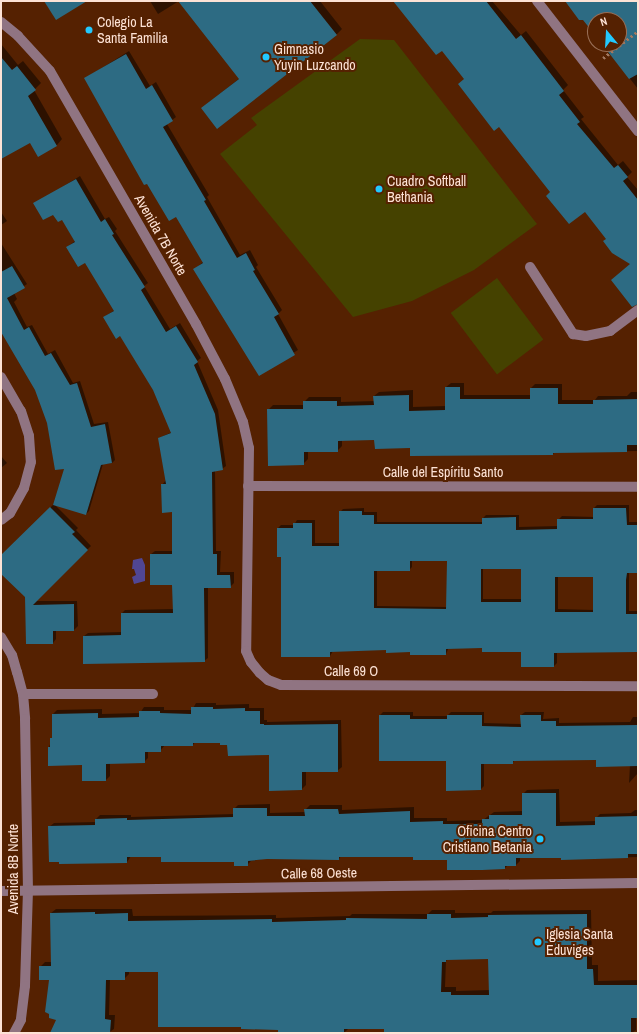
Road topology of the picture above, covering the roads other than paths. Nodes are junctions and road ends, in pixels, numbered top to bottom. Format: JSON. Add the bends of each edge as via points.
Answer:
{"nodes":[{"id":1,"x":537,"y":1,"type":"edge"},
{"id":2,"x":1,"y":22,"type":"edge"},
{"id":3,"x":638,"y":131,"type":"edge"},
{"id":4,"x":530,"y":267,"type":"dead end"},
{"id":5,"x":638,"y":310,"type":"edge"},
{"id":6,"x":1,"y":377,"type":"edge"},
{"id":7,"x":248,"y":486,"type":"junction"},
{"id":8,"x":638,"y":487,"type":"edge"},
{"id":9,"x":1,"y":520,"type":"edge"},
{"id":10,"x":1,"y":637,"type":"edge"},
{"id":11,"x":638,"y":686,"type":"edge"},
{"id":12,"x":23,"y":694,"type":"junction"},
{"id":13,"x":153,"y":694,"type":"dead end"},
{"id":14,"x":638,"y":883,"type":"edge"},
{"id":15,"x":28,"y":890,"type":"junction"},
{"id":16,"x":1,"y":891,"type":"edge"},
{"id":17,"x":14,"y":1033,"type":"edge"}],
"edges":[{"from":1,"to":3,"type":"street"},
{"from":2,"to":7,"type":"street","name":"Avenida 7B Norte","via":[[50,70],[225,379],[243,422],[249,448]]},
{"from":4,"to":5,"type":"street","via":[[573,334],[586,336],[610,331]]},
{"from":6,"to":9,"type":"street","via":[[21,411],[29,436],[31,462],[24,488],[10,513]]},
{"from":7,"to":8,"type":"street","name":"Calle del Espíritu Santo"},
{"from":7,"to":11,"type":"street","name":"Calle 69 O","via":[[246,651],[250,662],[268,680],[281,685]]},
{"from":10,"to":12,"type":"street","name":"Avenida 8B Norte","via":[[12,655]]},
{"from":12,"to":13,"type":"street"},
{"from":12,"to":15,"type":"street","name":"Avenida 8B Norte"},
{"from":14,"to":15,"type":"street","name":"Calle 68 Oeste"},
{"from":15,"to":16,"type":"street","name":"Calle 68 Oeste"},
{"from":15,"to":17,"type":"street","name":"Avenida 8B Norte","via":[[26,986],[21,1020]]}]}
